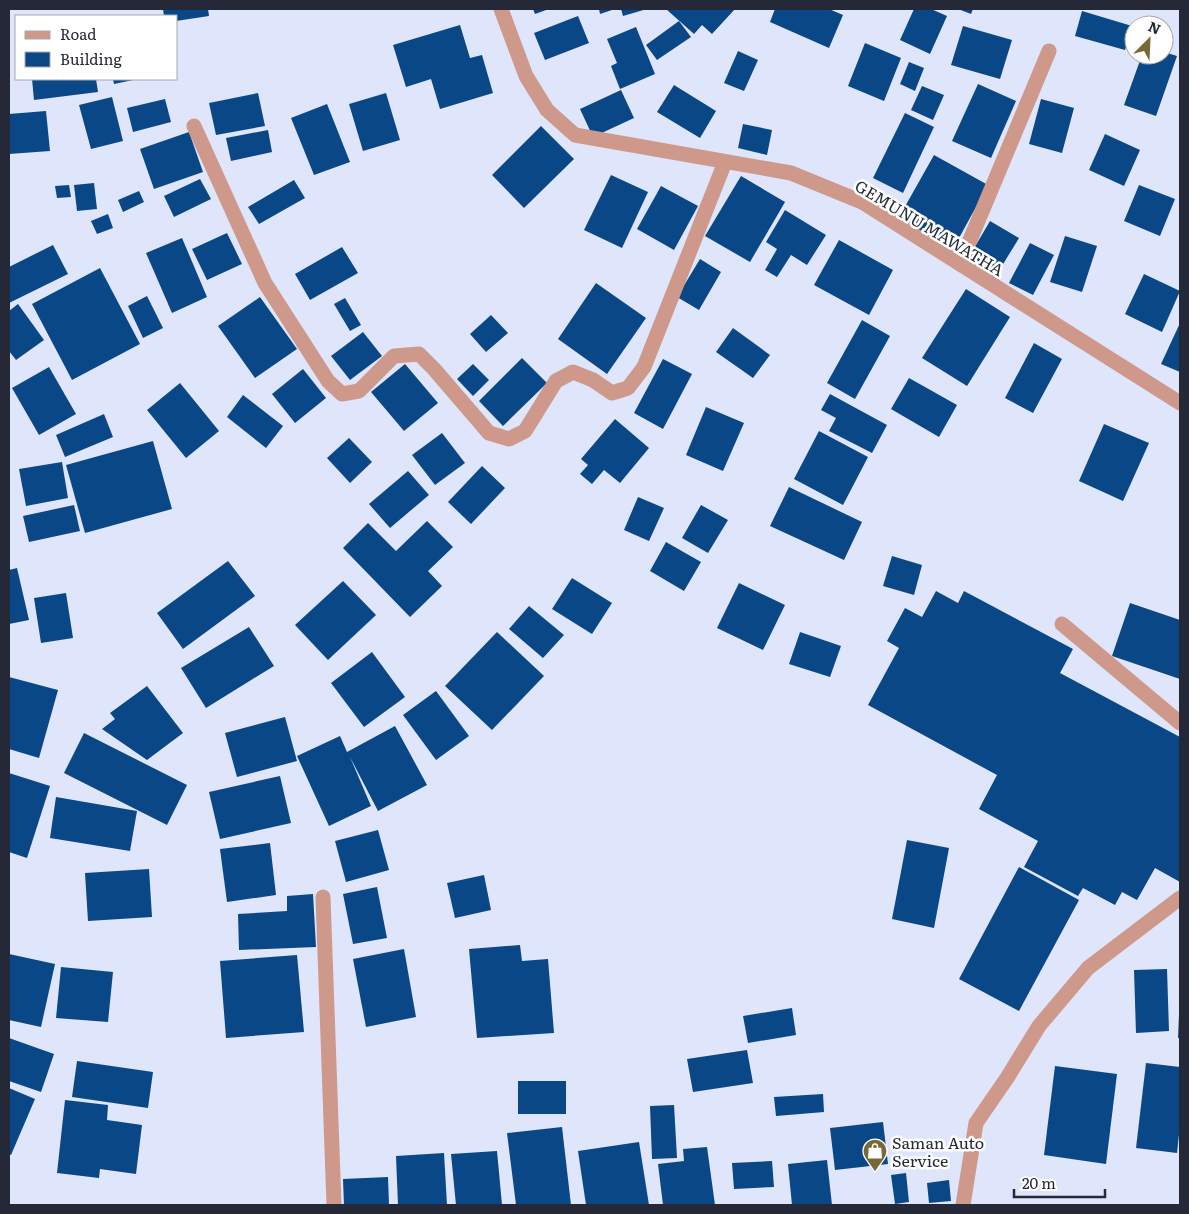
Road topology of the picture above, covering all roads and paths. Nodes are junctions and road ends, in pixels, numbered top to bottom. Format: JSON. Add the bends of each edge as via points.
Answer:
{"nodes":[{"id":1,"x":501,"y":9,"type":"edge"},
{"id":2,"x":1049,"y":51,"type":"dead end"},
{"id":3,"x":194,"y":126,"type":"dead end"},
{"id":4,"x":725,"y":162,"type":"junction"},
{"id":5,"x":960,"y":264,"type":"junction"},
{"id":6,"x":1180,"y":403,"type":"edge"},
{"id":7,"x":1062,"y":624,"type":"dead end"},
{"id":8,"x":1180,"y":723,"type":"edge"},
{"id":9,"x":323,"y":897,"type":"dead end"},
{"id":10,"x":1180,"y":898,"type":"edge"},
{"id":11,"x":334,"y":1205,"type":"edge"},
{"id":12,"x":963,"y":1205,"type":"edge"}],
"edges":[{"from":1,"to":4,"type":"street","name":"GEMUNU MAWATHA","via":[[526,76],[547,110],[575,135]]},
{"from":2,"to":5,"type":"street"},
{"from":3,"to":4,"type":"street","via":[[265,284],[328,381],[342,394],[359,391],[394,356],[419,354],[489,433],[509,440],[525,431],[556,382],[573,372],[612,393],[628,388],[644,367]]},
{"from":4,"to":5,"type":"street","name":"GEMUNU MAWATHA","via":[[791,173],[862,202]]},
{"from":5,"to":6,"type":"street","name":"GEMUNU MAWATHA"},
{"from":7,"to":8,"type":"street"},
{"from":9,"to":11,"type":"street"},
{"from":10,"to":12,"type":"street","via":[[1088,968],[1039,1026],[976,1123]]}]}
